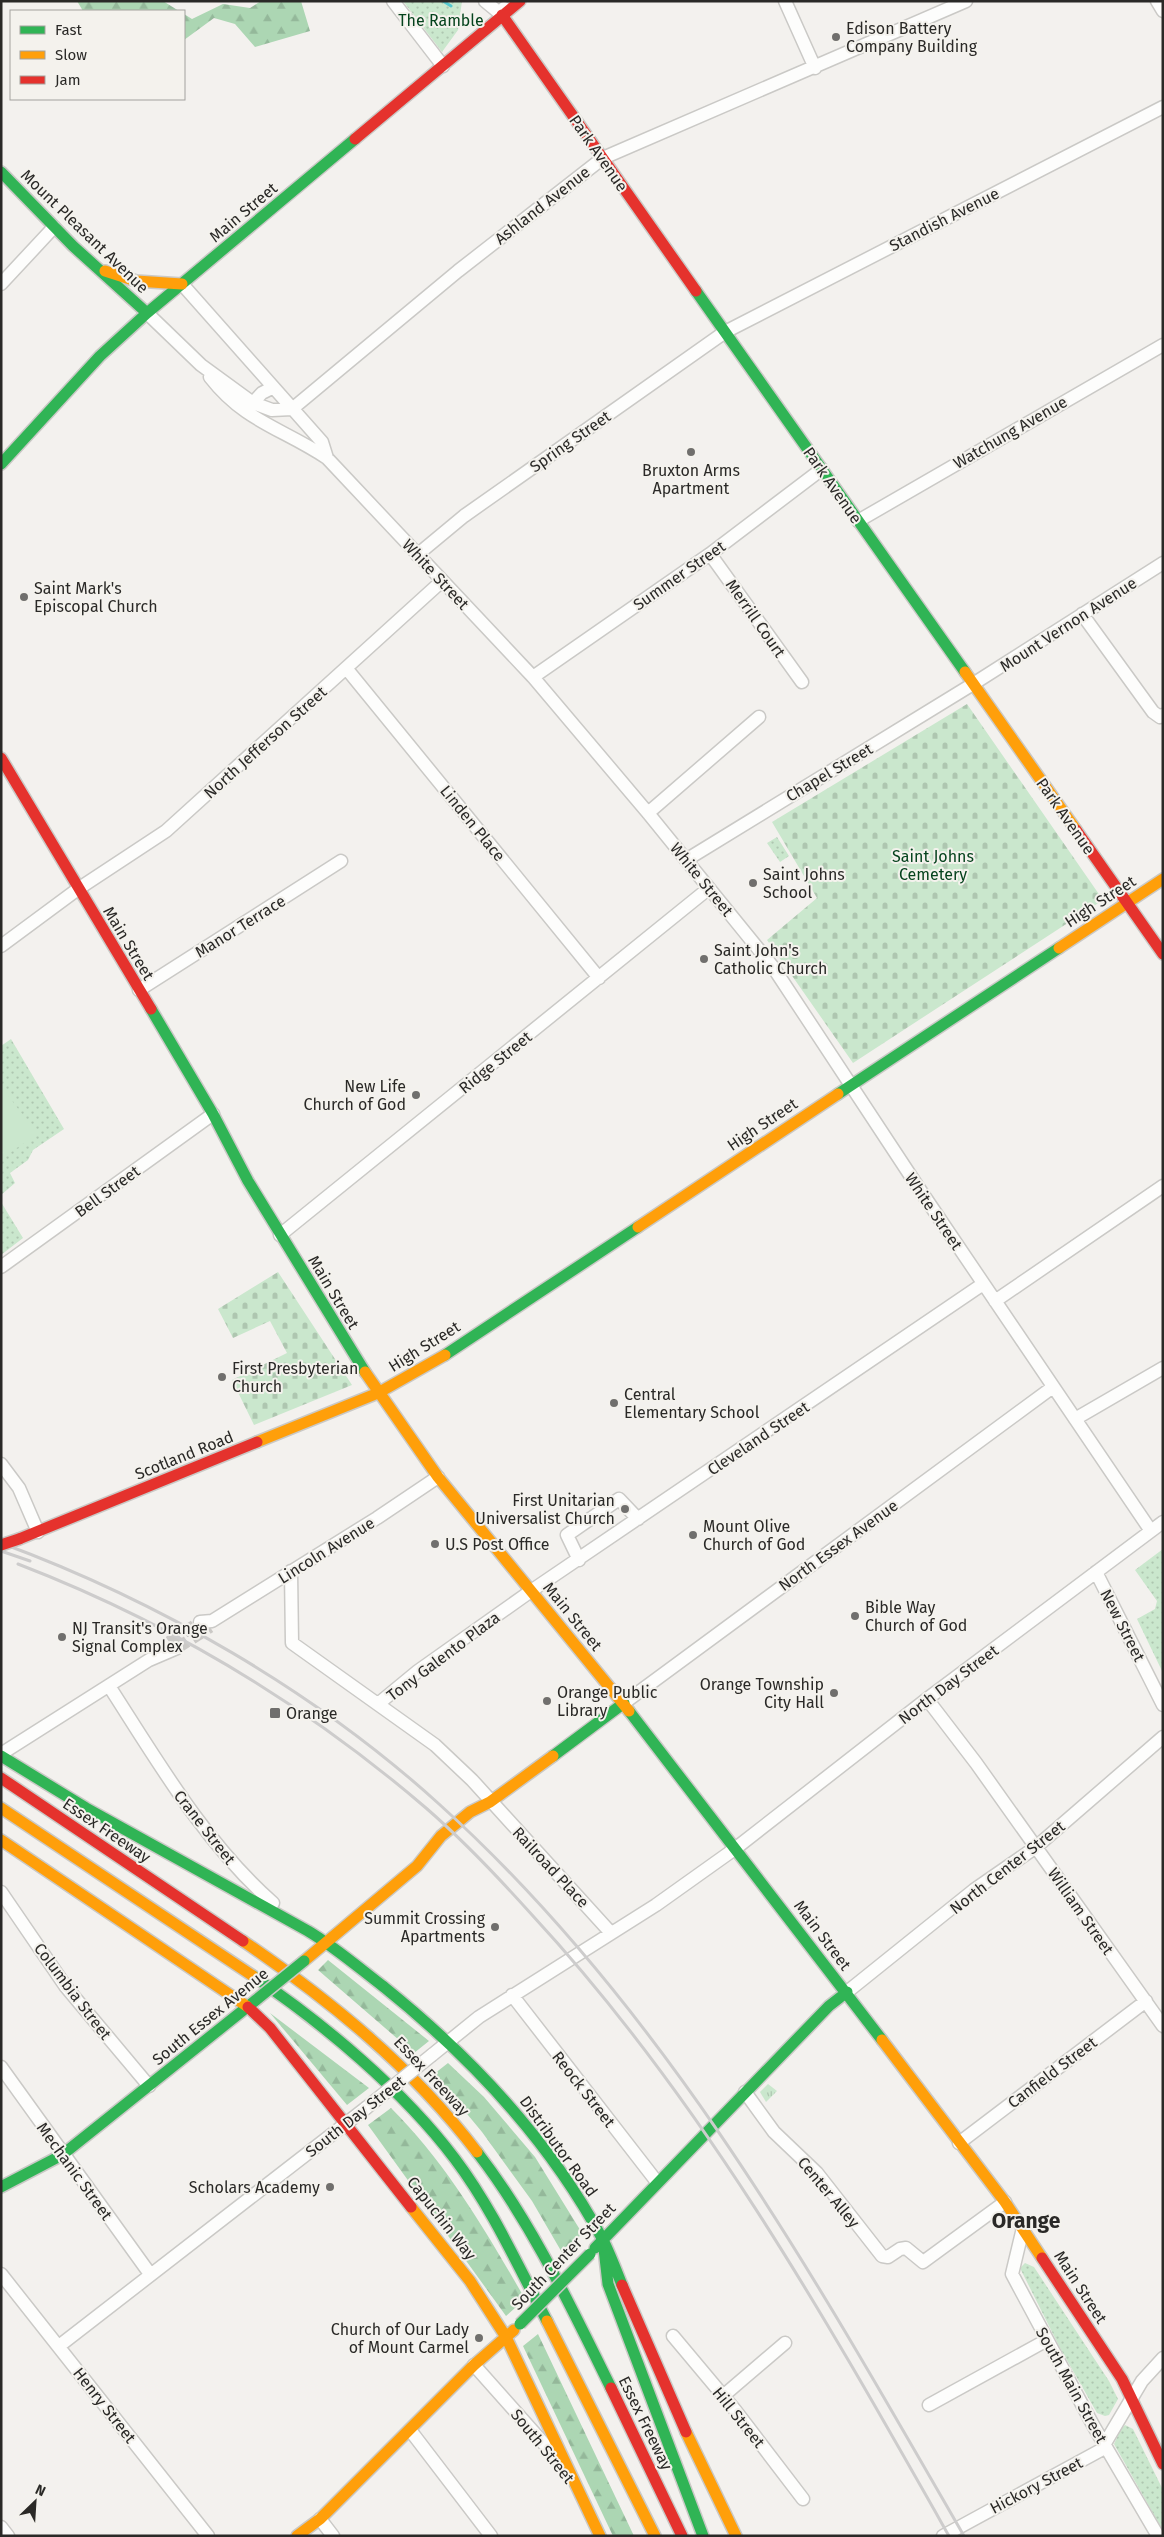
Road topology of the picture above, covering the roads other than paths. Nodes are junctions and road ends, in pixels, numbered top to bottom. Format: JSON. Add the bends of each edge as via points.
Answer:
{"nodes":[{"id":1,"x":393,"y":1,"type":"edge"},
{"id":2,"x":485,"y":1,"type":"edge"},
{"id":3,"x":506,"y":1,"type":"edge"},
{"id":4,"x":520,"y":1,"type":"edge"},
{"id":5,"x":786,"y":1,"type":"edge"},
{"id":6,"x":966,"y":1,"type":"edge"},
{"id":7,"x":1157,"y":1,"type":"edge"},
{"id":8,"x":1163,"y":10,"type":"edge"},
{"id":9,"x":502,"y":15,"type":"junction"},
{"id":10,"x":443,"y":66,"type":"junction"},
{"id":11,"x":815,"y":68,"type":"junction"},
{"id":12,"x":1163,"y":107,"type":"edge"},
{"id":13,"x":603,"y":158,"type":"junction"},
{"id":14,"x":1,"y":172,"type":"edge"},
{"id":15,"x":54,"y":227,"type":"junction"},
{"id":16,"x":100,"y":269,"type":"junction"},
{"id":17,"x":1,"y":284,"type":"edge"},
{"id":18,"x":182,"y":284,"type":"junction"},
{"id":19,"x":147,"y":313,"type":"junction"},
{"id":20,"x":725,"y":332,"type":"junction"},
{"id":21,"x":1163,"y":345,"type":"edge"},
{"id":22,"x":272,"y":388,"type":"junction"},
{"id":23,"x":248,"y":408,"type":"junction"},
{"id":24,"x":292,"y":409,"type":"junction"},
{"id":25,"x":326,"y":458,"type":"junction"},
{"id":26,"x":2,"y":462,"type":"edge"},
{"id":27,"x":822,"y":469,"type":"junction"},
{"id":28,"x":858,"y":521,"type":"junction"},
{"id":29,"x":710,"y":554,"type":"junction"},
{"id":30,"x":417,"y":555,"type":"junction"},
{"id":31,"x":1163,"y":563,"type":"edge"},
{"id":32,"x":442,"y":581,"type":"junction"},
{"id":33,"x":1082,"y":614,"type":"junction"},
{"id":34,"x":346,"y":668,"type":"junction"},
{"id":35,"x":533,"y":677,"type":"junction"},
{"id":36,"x":802,"y":682,"type":"dead end"},
{"id":37,"x":973,"y":684,"type":"junction"},
{"id":38,"x":1163,"y":715,"type":"edge"},
{"id":39,"x":759,"y":717,"type":"dead end"},
{"id":40,"x":1,"y":758,"type":"edge"},
{"id":41,"x":648,"y":813,"type":"junction"},
{"id":42,"x":686,"y":860,"type":"junction"},
{"id":43,"x":341,"y":862,"type":"dead end"},
{"id":44,"x":1163,"y":879,"type":"edge"},
{"id":45,"x":78,"y":889,"type":"junction"},
{"id":46,"x":708,"y":889,"type":"junction"},
{"id":47,"x":1127,"y":903,"type":"junction"},
{"id":48,"x":1,"y":946,"type":"edge"},
{"id":49,"x":1163,"y":954,"type":"edge"},
{"id":50,"x":599,"y":978,"type":"junction"},
{"id":51,"x":139,"y":990,"type":"junction"},
{"id":52,"x":850,"y":1085,"type":"junction"},
{"id":53,"x":213,"y":1114,"type":"junction"},
{"id":54,"x":1163,"y":1186,"type":"edge"},
{"id":55,"x":280,"y":1235,"type":"junction"},
{"id":56,"x":1,"y":1267,"type":"edge"},
{"id":57,"x":983,"y":1284,"type":"junction"},
{"id":58,"x":995,"y":1301,"type":"junction"},
{"id":59,"x":1163,"y":1368,"type":"edge"},
{"id":60,"x":1053,"y":1386,"type":"junction"},
{"id":61,"x":378,"y":1393,"type":"junction"},
{"id":62,"x":1075,"y":1419,"type":"junction"},
{"id":63,"x":1,"y":1464,"type":"edge"},
{"id":64,"x":438,"y":1477,"type":"junction"},
{"id":65,"x":638,"y":1519,"type":"junction"},
{"id":66,"x":1163,"y":1522,"type":"edge"},
{"id":67,"x":38,"y":1532,"type":"junction"},
{"id":68,"x":1151,"y":1532,"type":"junction"},
{"id":69,"x":1,"y":1545,"type":"edge"},
{"id":70,"x":579,"y":1560,"type":"junction"},
{"id":71,"x":291,"y":1571,"type":"junction"},
{"id":72,"x":1096,"y":1572,"type":"junction"},
{"id":73,"x":531,"y":1591,"type":"junction"},
{"id":74,"x":207,"y":1623,"type":"tunnel mouth"},
{"id":75,"x":173,"y":1645,"type":"tunnel mouth"},
{"id":76,"x":109,"y":1686,"type":"junction"},
{"id":77,"x":928,"y":1699,"type":"junction"},
{"id":78,"x":624,"y":1703,"type":"junction"},
{"id":79,"x":378,"y":1704,"type":"junction"},
{"id":80,"x":1163,"y":1705,"type":"edge"},
{"id":81,"x":1163,"y":1737,"type":"edge"},
{"id":82,"x":3,"y":1754,"type":"edge"},
{"id":83,"x":1,"y":1778,"type":"edge"},
{"id":84,"x":490,"y":1802,"type":"junction"},
{"id":85,"x":1,"y":1808,"type":"edge"},
{"id":86,"x":1,"y":1840,"type":"edge"},
{"id":87,"x":1036,"y":1847,"type":"junction"},
{"id":88,"x":736,"y":1848,"type":"junction"},
{"id":89,"x":1,"y":1892,"type":"edge"},
{"id":90,"x":308,"y":1931,"type":"junction"},
{"id":91,"x":611,"y":1933,"type":"junction"},
{"id":92,"x":328,"y":1943,"type":"junction"},
{"id":93,"x":847,"y":1992,"type":"junction"},
{"id":94,"x":512,"y":1995,"type":"junction"},
{"id":95,"x":1146,"y":2001,"type":"junction"},
{"id":96,"x":252,"y":2003,"type":"junction"},
{"id":97,"x":1163,"y":2026,"type":"edge"},
{"id":98,"x":446,"y":2042,"type":"junction"},
{"id":99,"x":1,"y":2067,"type":"edge"},
{"id":100,"x":149,"y":2086,"type":"junction"},
{"id":101,"x":745,"y":2092,"type":"junction"},
{"id":102,"x":346,"y":2123,"type":"junction"},
{"id":103,"x":959,"y":2143,"type":"junction"},
{"id":104,"x":62,"y":2156,"type":"junction"},
{"id":105,"x":657,"y":2182,"type":"junction"},
{"id":106,"x":1,"y":2187,"type":"edge"},
{"id":107,"x":1005,"y":2202,"type":"junction"},
{"id":108,"x":1023,"y":2228,"type":"junction"},
{"id":109,"x":603,"y":2240,"type":"junction"},
{"id":110,"x":1,"y":2274,"type":"edge"},
{"id":111,"x":150,"y":2274,"type":"junction"},
{"id":112,"x":673,"y":2336,"type":"dead end"},
{"id":113,"x":506,"y":2337,"type":"junction"},
{"id":114,"x":1047,"y":2340,"type":"junction"},
{"id":115,"x":785,"y":2343,"type":"dead end"},
{"id":116,"x":59,"y":2346,"type":"junction"},
{"id":117,"x":1163,"y":2358,"type":"edge"},
{"id":118,"x":474,"y":2365,"type":"junction"},
{"id":119,"x":723,"y":2396,"type":"junction"},
{"id":120,"x":1132,"y":2396,"type":"junction"},
{"id":121,"x":930,"y":2405,"type":"dead end"},
{"id":122,"x":410,"y":2430,"type":"junction"},
{"id":123,"x":1105,"y":2444,"type":"junction"},
{"id":124,"x":1163,"y":2464,"type":"edge"},
{"id":125,"x":571,"y":2475,"type":"junction"},
{"id":126,"x":803,"y":2499,"type":"dead end"},
{"id":127,"x":320,"y":2519,"type":"junction"},
{"id":128,"x":1,"y":2527,"type":"edge"},
{"id":129,"x":8,"y":2536,"type":"edge"},
{"id":130,"x":208,"y":2536,"type":"edge"},
{"id":131,"x":297,"y":2536,"type":"edge"},
{"id":132,"x":333,"y":2536,"type":"edge"},
{"id":133,"x":491,"y":2536,"type":"edge"},
{"id":134,"x":600,"y":2536,"type":"edge"},
{"id":135,"x":655,"y":2536,"type":"edge"},
{"id":136,"x":682,"y":2536,"type":"edge"},
{"id":137,"x":703,"y":2536,"type":"edge"},
{"id":138,"x":736,"y":2536,"type":"edge"},
{"id":139,"x":943,"y":2536,"type":"edge"},
{"id":140,"x":1158,"y":2536,"type":"edge"}],
"edges":[{"from":1,"to":10,"type":"street"},
{"from":2,"to":9,"type":"street","name":"Park Avenue"},
{"from":3,"to":9,"type":"street"},
{"from":4,"to":9,"type":"main road","name":"Main Street"},
{"from":5,"to":11,"type":"street"},
{"from":6,"to":11,"type":"street","name":"Ashland Avenue"},
{"from":7,"to":8,"type":"street"},
{"from":9,"to":10,"type":"main road","name":"Main Street"},
{"from":9,"to":13,"type":"main road","name":"Park Avenue"},
{"from":10,"to":18,"type":"main road","name":"Main Street"},
{"from":11,"to":13,"type":"street","name":"Ashland Avenue"},
{"from":12,"to":20,"type":"street","name":"Standish Avenue"},
{"from":13,"to":20,"type":"main road","name":"Park Avenue"},
{"from":13,"to":24,"type":"street","name":"Ashland Avenue","via":[[458,270]]},
{"from":14,"to":15,"type":"main road","name":"Mount Pleasant Avenue"},
{"from":15,"to":16,"type":"main road","name":"Mount Pleasant Avenue"},
{"from":15,"to":17,"type":"street"},
{"from":16,"to":18,"type":"main road","via":[[136,280]]},
{"from":16,"to":19,"type":"main road","name":"Mount Pleasant Avenue"},
{"from":18,"to":19,"type":"main road","name":"Main Street"},
{"from":18,"to":22,"type":"street","name":"White Street"},
{"from":19,"to":23,"type":"street","via":[[201,365],[224,394]]},
{"from":19,"to":26,"type":"main road","name":"Main Street","via":[[100,356]]},
{"from":20,"to":27,"type":"main road","name":"Park Avenue"},
{"from":20,"to":30,"type":"street","name":"Spring Street","via":[[464,516]]},
{"from":21,"to":28,"type":"street","name":"Watchung Avenue"},
{"from":22,"to":23,"type":"street"},
{"from":22,"to":24,"type":"street","name":"White Street"},
{"from":23,"to":24,"type":"street"},
{"from":23,"to":25,"type":"street"},
{"from":24,"to":25,"type":"street","name":"White Street","via":[[322,442]]},
{"from":25,"to":30,"type":"street","name":"White Street"},
{"from":27,"to":28,"type":"main road","name":"Park Avenue"},
{"from":27,"to":29,"type":"street","name":"Summer Street"},
{"from":28,"to":37,"type":"main road","name":"Park Avenue"},
{"from":29,"to":35,"type":"street","name":"Summer Street"},
{"from":29,"to":36,"type":"street","name":"Merrill Court"},
{"from":30,"to":32,"type":"street","name":"White Street"},
{"from":31,"to":33,"type":"street","name":"Mount Vernon Avenue"},
{"from":32,"to":34,"type":"street","name":"North Jefferson Street"},
{"from":32,"to":35,"type":"street","name":"White Street"},
{"from":33,"to":37,"type":"street","name":"Mount Vernon Avenue"},
{"from":33,"to":38,"type":"street","via":[[1153,712],[1160,717]]},
{"from":34,"to":45,"type":"street","name":"North Jefferson Street","via":[[166,831]]},
{"from":34,"to":50,"type":"street","name":"Linden Place"},
{"from":35,"to":41,"type":"street","name":"White Street"},
{"from":37,"to":42,"type":"street","name":"Chapel Street"},
{"from":37,"to":47,"type":"main road","name":"Park Avenue"},
{"from":39,"to":41,"type":"street"},
{"from":40,"to":45,"type":"main road","name":"Main Street"},
{"from":41,"to":42,"type":"street","name":"White Street"},
{"from":42,"to":46,"type":"street","name":"White Street"},
{"from":43,"to":51,"type":"street","name":"Manor Terrace"},
{"from":44,"to":47,"type":"main road","name":"High Street"},
{"from":45,"to":48,"type":"street","name":"North Jefferson Street"},
{"from":45,"to":51,"type":"main road","name":"Main Street"},
{"from":46,"to":50,"type":"street","name":"Ridge Street"},
{"from":46,"to":52,"type":"street","name":"White Street","via":[[773,967]]},
{"from":47,"to":49,"type":"main road","name":"Park Avenue"},
{"from":47,"to":52,"type":"main road","name":"High Street"},
{"from":50,"to":55,"type":"street","name":"Ridge Street"},
{"from":51,"to":53,"type":"main road","name":"Main Street"},
{"from":52,"to":57,"type":"street","name":"White Street"},
{"from":52,"to":61,"type":"main road","name":"High Street","via":[[430,1365]]},
{"from":53,"to":55,"type":"main road","name":"Main Street"},
{"from":53,"to":56,"type":"street","name":"Bell Street"},
{"from":54,"to":58,"type":"street"},
{"from":55,"to":61,"type":"main road","name":"Main Street"},
{"from":57,"to":58,"type":"street","name":"White Street"},
{"from":57,"to":65,"type":"street","name":"Cleveland Street"},
{"from":58,"to":60,"type":"street","name":"White Street"},
{"from":59,"to":62,"type":"street"},
{"from":60,"to":62,"type":"street","name":"White Street"},
{"from":60,"to":78,"type":"street","name":"North Essex Avenue"},
{"from":61,"to":64,"type":"main road","name":"Main Street"},
{"from":61,"to":67,"type":"main road","name":"Scotland Road"},
{"from":62,"to":68,"type":"street","name":"White Street"},
{"from":63,"to":67,"type":"street","via":[[19,1488]]},
{"from":64,"to":71,"type":"street","name":"Lincoln Avenue"},
{"from":64,"to":73,"type":"main road","name":"Main Street"},
{"from":65,"to":70,"type":"street","name":"Cleveland Street"},
{"from":65,"to":70,"type":"street","via":[[619,1499],[567,1535]]},
{"from":66,"to":68,"type":"street","name":"North Day Street"},
{"from":67,"to":69,"type":"main road","name":"Scotland Road","bridge":true},
{"from":68,"to":72,"type":"street","name":"North Day Street"},
{"from":70,"to":73,"type":"street","name":"Cleveland Street"},
{"from":71,"to":74,"type":"street","name":"Lincoln Avenue"},
{"from":71,"to":79,"type":"street","via":[[292,1643]]},
{"from":72,"to":77,"type":"street","name":"North Day Street"},
{"from":72,"to":80,"type":"street","name":"New Street"},
{"from":73,"to":78,"type":"main road","name":"Main Street"},
{"from":73,"to":79,"type":"street","name":"Tony Galento Plaza","via":[[418,1671]]},
{"from":75,"to":76,"type":"street"},
{"from":76,"to":82,"type":"street"},
{"from":76,"to":90,"type":"street","name":"Crane Street","via":[[184,1804],[209,1835],[258,1890]]},
{"from":77,"to":87,"type":"street","name":"William Street"},
{"from":77,"to":88,"type":"street","name":"North Day Street"},
{"from":78,"to":84,"type":"main road","name":"South Essex Avenue"},
{"from":78,"to":88,"type":"main road","name":"Main Street"},
{"from":79,"to":84,"type":"street","name":"Tony Galento Plaza","via":[[435,1745]]},
{"from":81,"to":87,"type":"street","name":"North Center Street"},
{"from":82,"to":90,"type":"main road","via":[[86,1808]]},
{"from":83,"to":136,"type":"main road","name":"Essex Freeway","via":[[301,1981],[384,2049],[432,2096],[509,2195],[546,2260]]},
{"from":84,"to":91,"type":"street","name":"Railroad Place","via":[[547,1860]]},
{"from":84,"to":92,"type":"main road","name":"South Essex Avenue","via":[[470,1812],[448,1830],[427,1856]]},
{"from":85,"to":135,"type":"main road","via":[[284,1997],[331,2034],[408,2105],[455,2159],[487,2208]]},
{"from":86,"to":96,"type":"main road","name":"Capuchin Way"},
{"from":87,"to":93,"type":"street","name":"North Center Street","via":[[974,1890]]},
{"from":87,"to":95,"type":"street","name":"William Street"},
{"from":88,"to":91,"type":"street","name":"South Day Street"},
{"from":88,"to":93,"type":"main road","name":"Main Street"},
{"from":89,"to":100,"type":"street","name":"Columbia Street","via":[[66,1987]]},
{"from":90,"to":92,"type":"main road","name":"Crane Street"},
{"from":91,"to":94,"type":"street","name":"South Day Street"},
{"from":92,"to":96,"type":"main road","name":"South Essex Avenue","bridge":true},
{"from":92,"to":98,"type":"main road","name":"Distributor Road","via":[[423,2019]]},
{"from":93,"to":101,"type":"main road","name":"South Center Street","via":[[829,2006]]},
{"from":93,"to":103,"type":"main road","name":"Main Street"},
{"from":94,"to":98,"type":"street","name":"South Day Street"},
{"from":94,"to":105,"type":"street","name":"Reock Street"},
{"from":95,"to":97,"type":"street","name":"William Street"},
{"from":95,"to":103,"type":"street","name":"Canfield Street"},
{"from":96,"to":100,"type":"main road","name":"South Essex Avenue"},
{"from":96,"to":102,"type":"main road","name":"Capuchin Way"},
{"from":98,"to":102,"type":"street","name":"South Day Street","bridge":true},
{"from":98,"to":109,"type":"main road","name":"Distributor Road","via":[[504,2098],[552,2158]]},
{"from":99,"to":104,"type":"street","name":"Mechanic Street"},
{"from":100,"to":104,"type":"main road","name":"South Essex Avenue"},
{"from":101,"to":105,"type":"main road","name":"South Center Street"},
{"from":101,"to":107,"type":"street","name":"Center Alley","via":[[774,2132],[817,2173],[882,2256],[888,2257],[906,2248],[923,2262]]},
{"from":102,"to":111,"type":"street","name":"South Day Street"},
{"from":102,"to":113,"type":"main road","name":"Capuchin Way","via":[[470,2281]]},
{"from":103,"to":107,"type":"main road","name":"Main Street"},
{"from":104,"to":106,"type":"main road","name":"South Essex Avenue"},
{"from":104,"to":111,"type":"street","name":"Mechanic Street"},
{"from":105,"to":109,"type":"main road","name":"South Center Street"},
{"from":107,"to":108,"type":"main road","name":"Main Street"},
{"from":108,"to":114,"type":"street","name":"South Main Street","via":[[1012,2274]]},
{"from":108,"to":120,"type":"main road","name":"Main Street"},
{"from":109,"to":113,"type":"main road","name":"South Center Street","bridge":true},
{"from":109,"to":137,"type":"main road","via":[[608,2284]]},
{"from":109,"to":138,"type":"main road","name":"Distributor Road","via":[[691,2444]]},
{"from":110,"to":116,"type":"street","name":"Henry Street"},
{"from":111,"to":116,"type":"street","name":"South Day Street"},
{"from":112,"to":119,"type":"street","name":"Hill Street"},
{"from":113,"to":118,"type":"main road","name":"South Center Street"},
{"from":113,"to":125,"type":"main road","name":"Capuchin Way"},
{"from":114,"to":121,"type":"street"},
{"from":114,"to":123,"type":"street","name":"South Main Street"},
{"from":115,"to":119,"type":"street"},
{"from":116,"to":130,"type":"street","name":"Henry Street"},
{"from":117,"to":120,"type":"street","name":"Hickory Street"},
{"from":118,"to":122,"type":"main road","name":"South Center Street"},
{"from":118,"to":125,"type":"street","name":"South Street"},
{"from":119,"to":126,"type":"street","name":"Hill Street"},
{"from":120,"to":123,"type":"street","name":"Hickory Street"},
{"from":120,"to":124,"type":"main road","name":"Main Street"},
{"from":122,"to":127,"type":"main road","name":"South Center Street"},
{"from":122,"to":133,"type":"street"},
{"from":123,"to":139,"type":"street","name":"Hickory Street","via":[[1101,2450]]},
{"from":123,"to":140,"type":"street","name":"South Main Street"},
{"from":125,"to":134,"type":"main road","name":"South Street"},
{"from":127,"to":131,"type":"main road","name":"South Center Street"},
{"from":127,"to":132,"type":"street"},
{"from":128,"to":129,"type":"street"}]}
